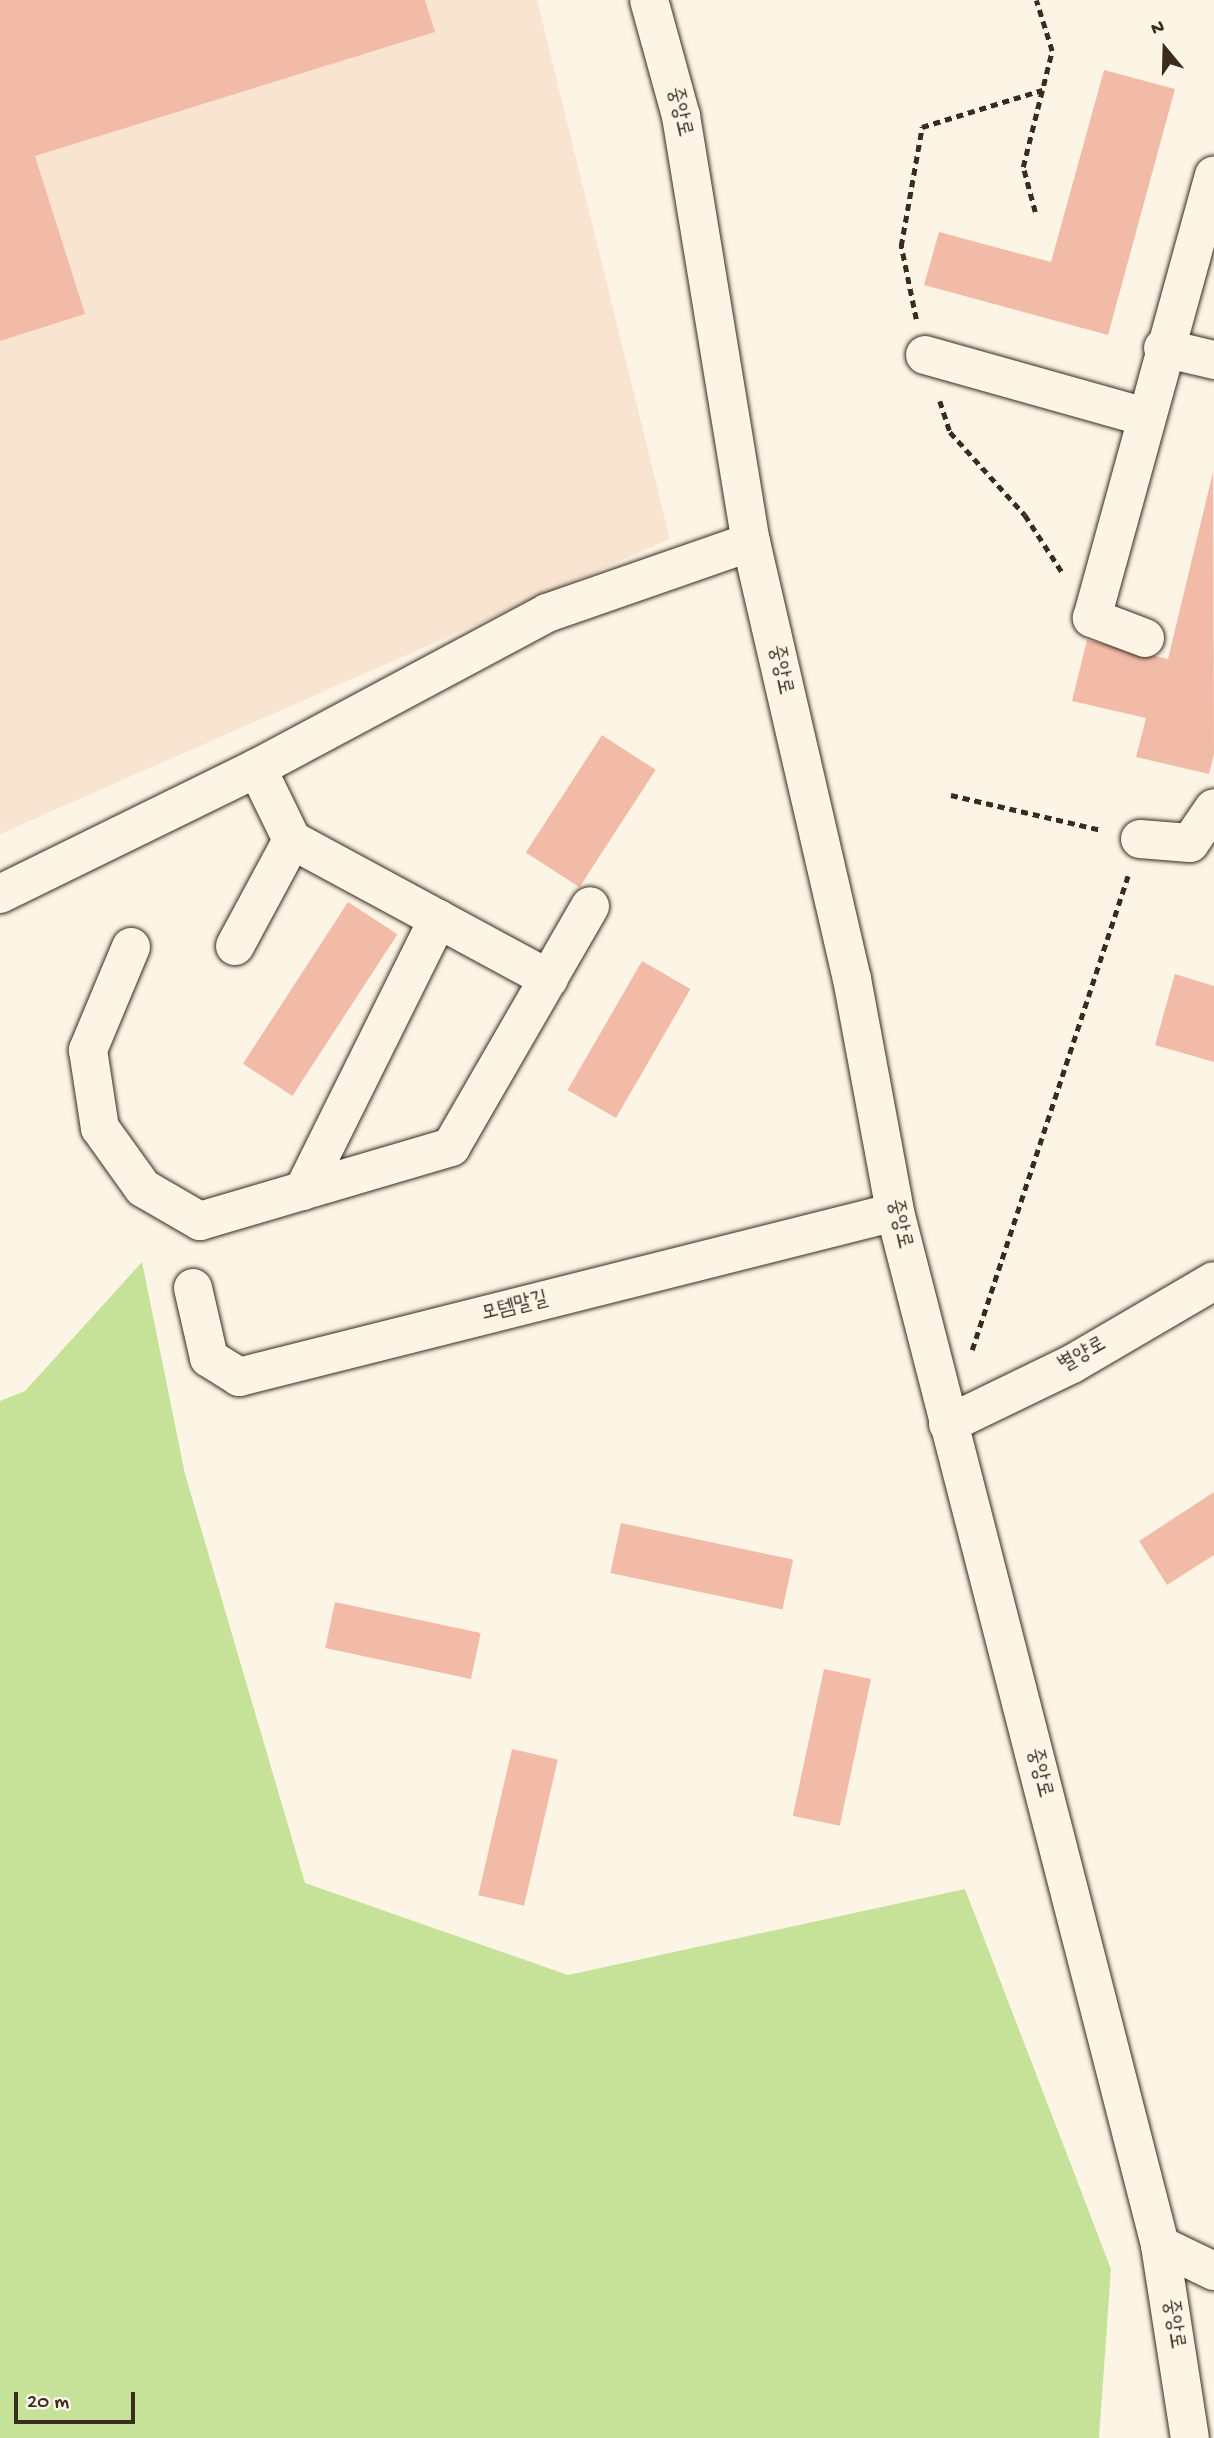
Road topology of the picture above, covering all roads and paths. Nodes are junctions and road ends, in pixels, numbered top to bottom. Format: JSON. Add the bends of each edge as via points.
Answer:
{"nodes":[{"id":1,"x":649,"y":0,"type":"edge"},
{"id":2,"x":1036,"y":0,"type":"edge"},
{"id":3,"x":1214,"y":175,"type":"edge"},
{"id":4,"x":1035,"y":212,"type":"dead end"},
{"id":5,"x":1163,"y":348,"type":"junction"},
{"id":6,"x":925,"y":355,"type":"dead end"},
{"id":7,"x":1214,"y":360,"type":"edge"},
{"id":8,"x":1145,"y":417,"type":"junction"},
{"id":9,"x":751,"y":542,"type":"junction"},
{"id":10,"x":1145,"y":638,"type":"dead end"},
{"id":11,"x":257,"y":768,"type":"junction"},
{"id":12,"x":951,"y":795,"type":"dead end"},
{"id":13,"x":1214,"y":808,"type":"edge"},
{"id":14,"x":1140,"y":839,"type":"junction"},
{"id":15,"x":292,"y":840,"type":"junction"},
{"id":16,"x":0,"y":894,"type":"edge"},
{"id":17,"x":590,"y":906,"type":"dead end"},
{"id":18,"x":438,"y":919,"type":"junction"},
{"id":19,"x":235,"y":946,"type":"dead end"},
{"id":20,"x":131,"y":947,"type":"dead end"},
{"id":21,"x":549,"y":979,"type":"junction"},
{"id":22,"x":303,"y":1191,"type":"junction"},
{"id":23,"x":895,"y":1212,"type":"junction"},
{"id":24,"x":1214,"y":1281,"type":"edge"},
{"id":25,"x":193,"y":1288,"type":"dead end"},
{"id":26,"x":970,"y":1358,"type":"dead end"},
{"id":27,"x":948,"y":1424,"type":"junction"},
{"id":28,"x":1160,"y":2245,"type":"junction"},
{"id":29,"x":1214,"y":2271,"type":"edge"},
{"id":30,"x":1190,"y":2438,"type":"edge"}],
"edges":[{"from":1,"to":9,"type":"street","name":"중앙로","via":[[681,116]]},
{"from":2,"to":4,"type":"path","via":[[1052,51],[1023,167]]},
{"from":3,"to":5,"type":"street"},
{"from":5,"to":7,"type":"street"},
{"from":5,"to":8,"type":"street"},
{"from":6,"to":8,"type":"street"},
{"from":8,"to":10,"type":"street","via":[[1093,618]]},
{"from":9,"to":11,"type":"street","via":[[547,613]]},
{"from":9,"to":23,"type":"street","name":"중앙로","via":[[852,979]]},
{"from":11,"to":15,"type":"street"},
{"from":11,"to":16,"type":"street"},
{"from":12,"to":14,"type":"path"},
{"from":13,"to":14,"type":"street","via":[[1189,843]]},
{"from":14,"to":26,"type":"path"},
{"from":15,"to":18,"type":"street"},
{"from":15,"to":19,"type":"street"},
{"from":17,"to":21,"type":"street"},
{"from":18,"to":21,"type":"street"},
{"from":18,"to":22,"type":"street"},
{"from":20,"to":22,"type":"street","via":[[88,1050],[100,1128],[135,1178],[143,1188],[201,1221]]},
{"from":21,"to":22,"type":"street","via":[[451,1147]]},
{"from":23,"to":25,"type":"street","name":"모템말길","via":[[239,1377],[209,1358]]},
{"from":23,"to":27,"type":"street","name":"중앙로"},
{"from":24,"to":27,"type":"street","name":"별양로","via":[[1072,1364]]},
{"from":27,"to":28,"type":"street","name":"중앙로"},
{"from":28,"to":29,"type":"street"},
{"from":28,"to":30,"type":"street","name":"중앙로"}]}
